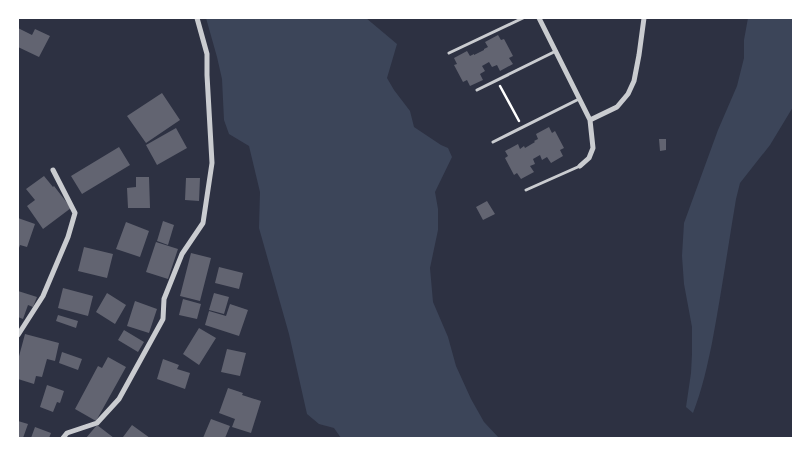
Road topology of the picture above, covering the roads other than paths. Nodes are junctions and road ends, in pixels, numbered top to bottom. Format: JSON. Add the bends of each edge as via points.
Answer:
{"nodes":[{"id":1,"x":197,"y":18,"type":"edge"},
{"id":2,"x":523,"y":18,"type":"edge"},
{"id":3,"x":539,"y":18,"type":"edge"},
{"id":4,"x":644,"y":18,"type":"edge"},
{"id":5,"x":556,"y":51,"type":"junction"},
{"id":6,"x":449,"y":54,"type":"dead end"},
{"id":7,"x":477,"y":90,"type":"dead end"},
{"id":8,"x":579,"y":99,"type":"junction"},
{"id":9,"x":590,"y":120,"type":"junction"},
{"id":10,"x":493,"y":142,"type":"dead end"},
{"id":11,"x":580,"y":166,"type":"joint"},
{"id":12,"x":53,"y":170,"type":"dead end"},
{"id":13,"x":526,"y":190,"type":"dead end"},
{"id":14,"x":18,"y":335,"type":"edge"},
{"id":15,"x":63,"y":438,"type":"edge"}],
"edges":[{"from":1,"to":15,"type":"street","via":[[207,54],[212,163],[203,223],[182,254],[164,299],[163,319],[119,399],[97,423]]},
{"from":2,"to":6,"type":"lane"},
{"from":3,"to":5,"type":"street"},
{"from":4,"to":9,"type":"street","via":[[634,81],[628,94],[617,107]]},
{"from":5,"to":7,"type":"lane"},
{"from":5,"to":8,"type":"street"},
{"from":8,"to":9,"type":"street"},
{"from":8,"to":10,"type":"lane"},
{"from":9,"to":11,"type":"street","via":[[593,148],[589,158]]},
{"from":11,"to":13,"type":"lane"},
{"from":12,"to":14,"type":"street","via":[[75,213],[42,296]]}]}
